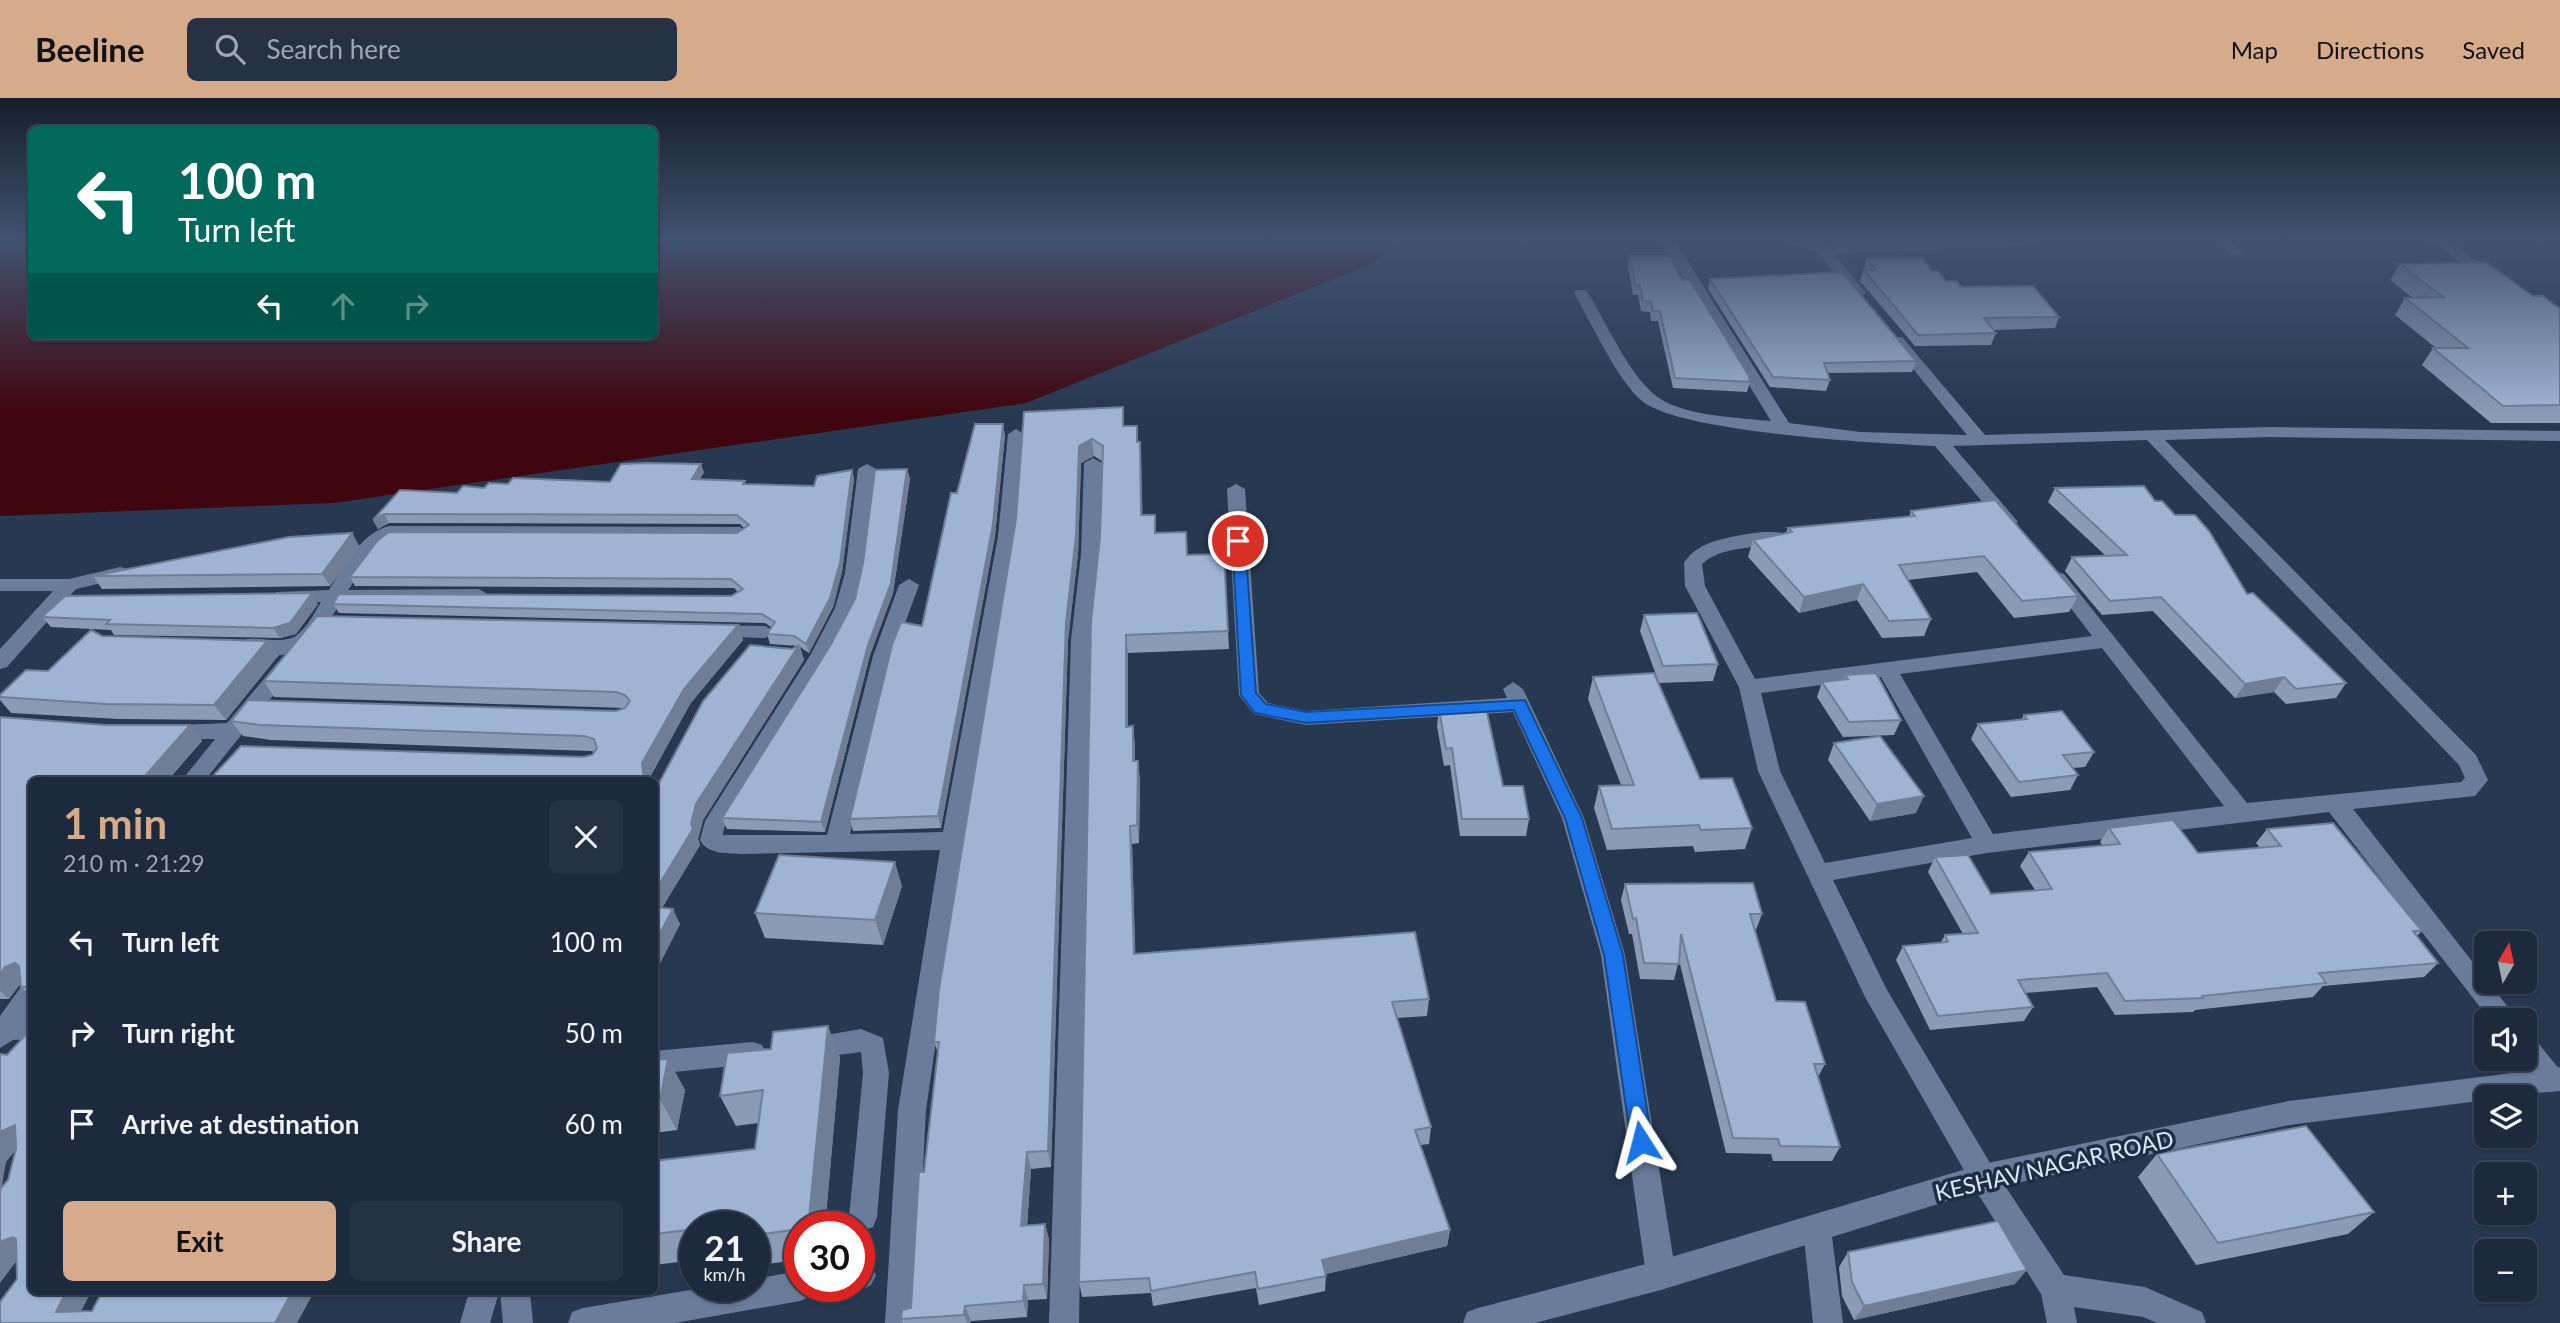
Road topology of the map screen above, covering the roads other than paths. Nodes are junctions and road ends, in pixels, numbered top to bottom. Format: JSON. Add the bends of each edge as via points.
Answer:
{"nodes":[{"id":1,"x":1584,"y":298,"type":"edge"},
{"id":2,"x":1703,"y":298,"type":"edge"},
{"id":3,"x":1863,"y":298,"type":"edge"},
{"id":4,"x":1867,"y":303,"type":"edge"},
{"id":5,"x":1885,"y":324,"type":"edge"},
{"id":6,"x":1783,"y":427,"type":"junction"},
{"id":7,"x":1016,"y":434,"type":"dead end"},
{"id":8,"x":2560,"y":436,"type":"edge"},
{"id":9,"x":2153,"y":437,"type":"junction"},
{"id":10,"x":1940,"y":440,"type":"junction"},
{"id":11,"x":1980,"y":440,"type":"junction"},
{"id":12,"x":1093,"y":463,"type":"dead end"},
{"id":13,"x":867,"y":470,"type":"dead end"},
{"id":14,"x":1236,"y":489,"type":"dead end"},
{"id":15,"x":1997,"y":508,"type":"junction"},
{"id":16,"x":1969,"y":511,"type":"edge"},
{"id":17,"x":740,"y":533,"type":"edge"},
{"id":18,"x":1804,"y":534,"type":"edge"},
{"id":19,"x":2021,"y":536,"type":"edge"},
{"id":20,"x":353,"y":537,"type":"edge"},
{"id":21,"x":380,"y":537,"type":"junction"},
{"id":22,"x":2046,"y":565,"type":"edge"},
{"id":23,"x":139,"y":570,"type":"edge"},
{"id":24,"x":0,"y":584,"type":"edge"},
{"id":25,"x":909,"y":585,"type":"dead end"},
{"id":26,"x":63,"y":591,"type":"junction"},
{"id":27,"x":336,"y":595,"type":"junction"},
{"id":28,"x":258,"y":596,"type":"edge"},
{"id":29,"x":502,"y":596,"type":"edge"},
{"id":30,"x":96,"y":598,"type":"edge"},
{"id":31,"x":320,"y":622,"type":"junction"},
{"id":32,"x":347,"y":623,"type":"edge"},
{"id":33,"x":697,"y":631,"type":"edge"},
{"id":34,"x":303,"y":641,"type":"junction"},
{"id":35,"x":2106,"y":641,"type":"junction"},
{"id":36,"x":225,"y":645,"type":"edge"},
{"id":37,"x":761,"y":652,"type":"edge"},
{"id":38,"x":0,"y":662,"type":"edge"},
{"id":39,"x":1888,"y":671,"type":"junction"},
{"id":40,"x":1749,"y":687,"type":"junction"},
{"id":41,"x":254,"y":706,"type":"junction"},
{"id":42,"x":281,"y":707,"type":"edge"},
{"id":43,"x":144,"y":730,"type":"edge"},
{"id":44,"x":238,"y":741,"type":"junction"},
{"id":45,"x":195,"y":777,"type":"edge"},
{"id":46,"x":2336,"y":804,"type":"junction"},
{"id":47,"x":2241,"y":812,"type":"junction"},
{"id":48,"x":953,"y":841,"type":"junction"},
{"id":49,"x":836,"y":844,"type":"junction"},
{"id":50,"x":1987,"y":844,"type":"junction"},
{"id":51,"x":1818,"y":873,"type":"junction"},
{"id":52,"x":28,"y":996,"type":"edge"},
{"id":53,"x":2496,"y":1008,"type":"edge"},
{"id":54,"x":28,"y":1029,"type":"edge"},
{"id":55,"x":2,"y":1032,"type":"edge"},
{"id":56,"x":2537,"y":1059,"type":"edge"},
{"id":57,"x":658,"y":1063,"type":"edge"},
{"id":58,"x":2556,"y":1079,"type":"edge"},
{"id":59,"x":1983,"y":1177,"type":"junction"},
{"id":60,"x":864,"y":1211,"type":"edge"},
{"id":61,"x":1816,"y":1229,"type":"junction"},
{"id":62,"x":1661,"y":1275,"type":"junction"},
{"id":63,"x":784,"y":1289,"type":"edge"},
{"id":64,"x":2055,"y":1289,"type":"junction"},
{"id":65,"x":483,"y":1295,"type":"edge"},
{"id":66,"x":515,"y":1295,"type":"edge"},
{"id":67,"x":624,"y":1320,"type":"edge"},
{"id":68,"x":475,"y":1323,"type":"edge"},
{"id":69,"x":518,"y":1323,"type":"edge"},
{"id":70,"x":583,"y":1323,"type":"edge"},
{"id":71,"x":900,"y":1323,"type":"edge"},
{"id":72,"x":1064,"y":1323,"type":"edge"},
{"id":73,"x":1478,"y":1323,"type":"edge"},
{"id":74,"x":1828,"y":1323,"type":"edge"},
{"id":75,"x":2062,"y":1323,"type":"edge"},
{"id":76,"x":2191,"y":1323,"type":"edge"}],
"edges":[{"from":1,"to":6,"type":"street","via":[[1634,382],[1660,406],[1711,419]]},
{"from":2,"to":6,"type":"street"},
{"from":3,"to":4,"type":"street"},
{"from":5,"to":11,"type":"street"},
{"from":6,"to":10,"type":"street"},
{"from":7,"to":48,"type":"street","via":[[1007,536]]},
{"from":8,"to":9,"type":"street","via":[[2269,432]]},
{"from":9,"to":11,"type":"street"},
{"from":9,"to":46,"type":"street","via":[[2468,761],[2477,780],[2468,790]]},
{"from":10,"to":11,"type":"street"},
{"from":10,"to":15,"type":"street"},
{"from":12,"to":72,"type":"street","via":[[1081,640]]},
{"from":13,"to":49,"type":"street","via":[[845,608],[821,655],[713,827],[711,840],[721,845]]},
{"from":14,"to":62,"type":"street","via":[[1248,695],[1261,709],[1306,718],[1516,697],[1573,818],[1613,955]]},
{"from":15,"to":16,"type":"street"},
{"from":15,"to":19,"type":"street"},
{"from":17,"to":21,"type":"street","via":[[401,530]]},
{"from":18,"to":40,"type":"street","via":[[1721,545],[1701,552],[1693,563],[1695,586]]},
{"from":20,"to":21,"type":"street"},
{"from":21,"to":27,"type":"street"},
{"from":22,"to":35,"type":"street"},
{"from":23,"to":26,"type":"street"},
{"from":24,"to":26,"type":"street"},
{"from":25,"to":49,"type":"street","via":[[883,656]]},
{"from":26,"to":30,"type":"street"},
{"from":26,"to":38,"type":"street"},
{"from":27,"to":28,"type":"street"},
{"from":27,"to":29,"type":"street"},
{"from":27,"to":31,"type":"street"},
{"from":31,"to":32,"type":"street"},
{"from":31,"to":34,"type":"street"},
{"from":33,"to":37,"type":"street","via":[[765,632],[750,651]]},
{"from":34,"to":36,"type":"street","via":[[281,648]]},
{"from":34,"to":41,"type":"street"},
{"from":35,"to":39,"type":"street"},
{"from":35,"to":47,"type":"street"},
{"from":39,"to":40,"type":"street"},
{"from":39,"to":50,"type":"street"},
{"from":40,"to":51,"type":"street","via":[[1769,771]]},
{"from":41,"to":42,"type":"street"},
{"from":41,"to":44,"type":"street"},
{"from":43,"to":44,"type":"street"},
{"from":44,"to":45,"type":"street","via":[[217,751]]},
{"from":46,"to":47,"type":"street"},
{"from":46,"to":53,"type":"street"},
{"from":47,"to":50,"type":"street"},
{"from":48,"to":49,"type":"street"},
{"from":48,"to":71,"type":"street","via":[[912,1110]]},
{"from":50,"to":51,"type":"street"},
{"from":51,"to":59,"type":"street","via":[[1878,997]]},
{"from":52,"to":55,"type":"street"},
{"from":54,"to":55,"type":"street"},
{"from":56,"to":58,"type":"street"},
{"from":57,"to":60,"type":"street","via":[[861,1040],[874,1045],[876,1073]]},
{"from":58,"to":59,"type":"street","name":"KESHAV NAGAR ROAD","via":[[2290,1113]]},
{"from":59,"to":61,"type":"street","name":"KESHAV NAGAR ROAD"},
{"from":59,"to":64,"type":"street"},
{"from":61,"to":62,"type":"street","name":"KESHAV NAGAR ROAD"},
{"from":61,"to":74,"type":"street"},
{"from":62,"to":73,"type":"street","name":"KESHAV NAGAR ROAD"},
{"from":63,"to":67,"type":"street"},
{"from":64,"to":75,"type":"street"},
{"from":64,"to":76,"type":"street","via":[[2145,1302]]},
{"from":65,"to":68,"type":"street"},
{"from":66,"to":69,"type":"street"},
{"from":67,"to":70,"type":"street"}]}
